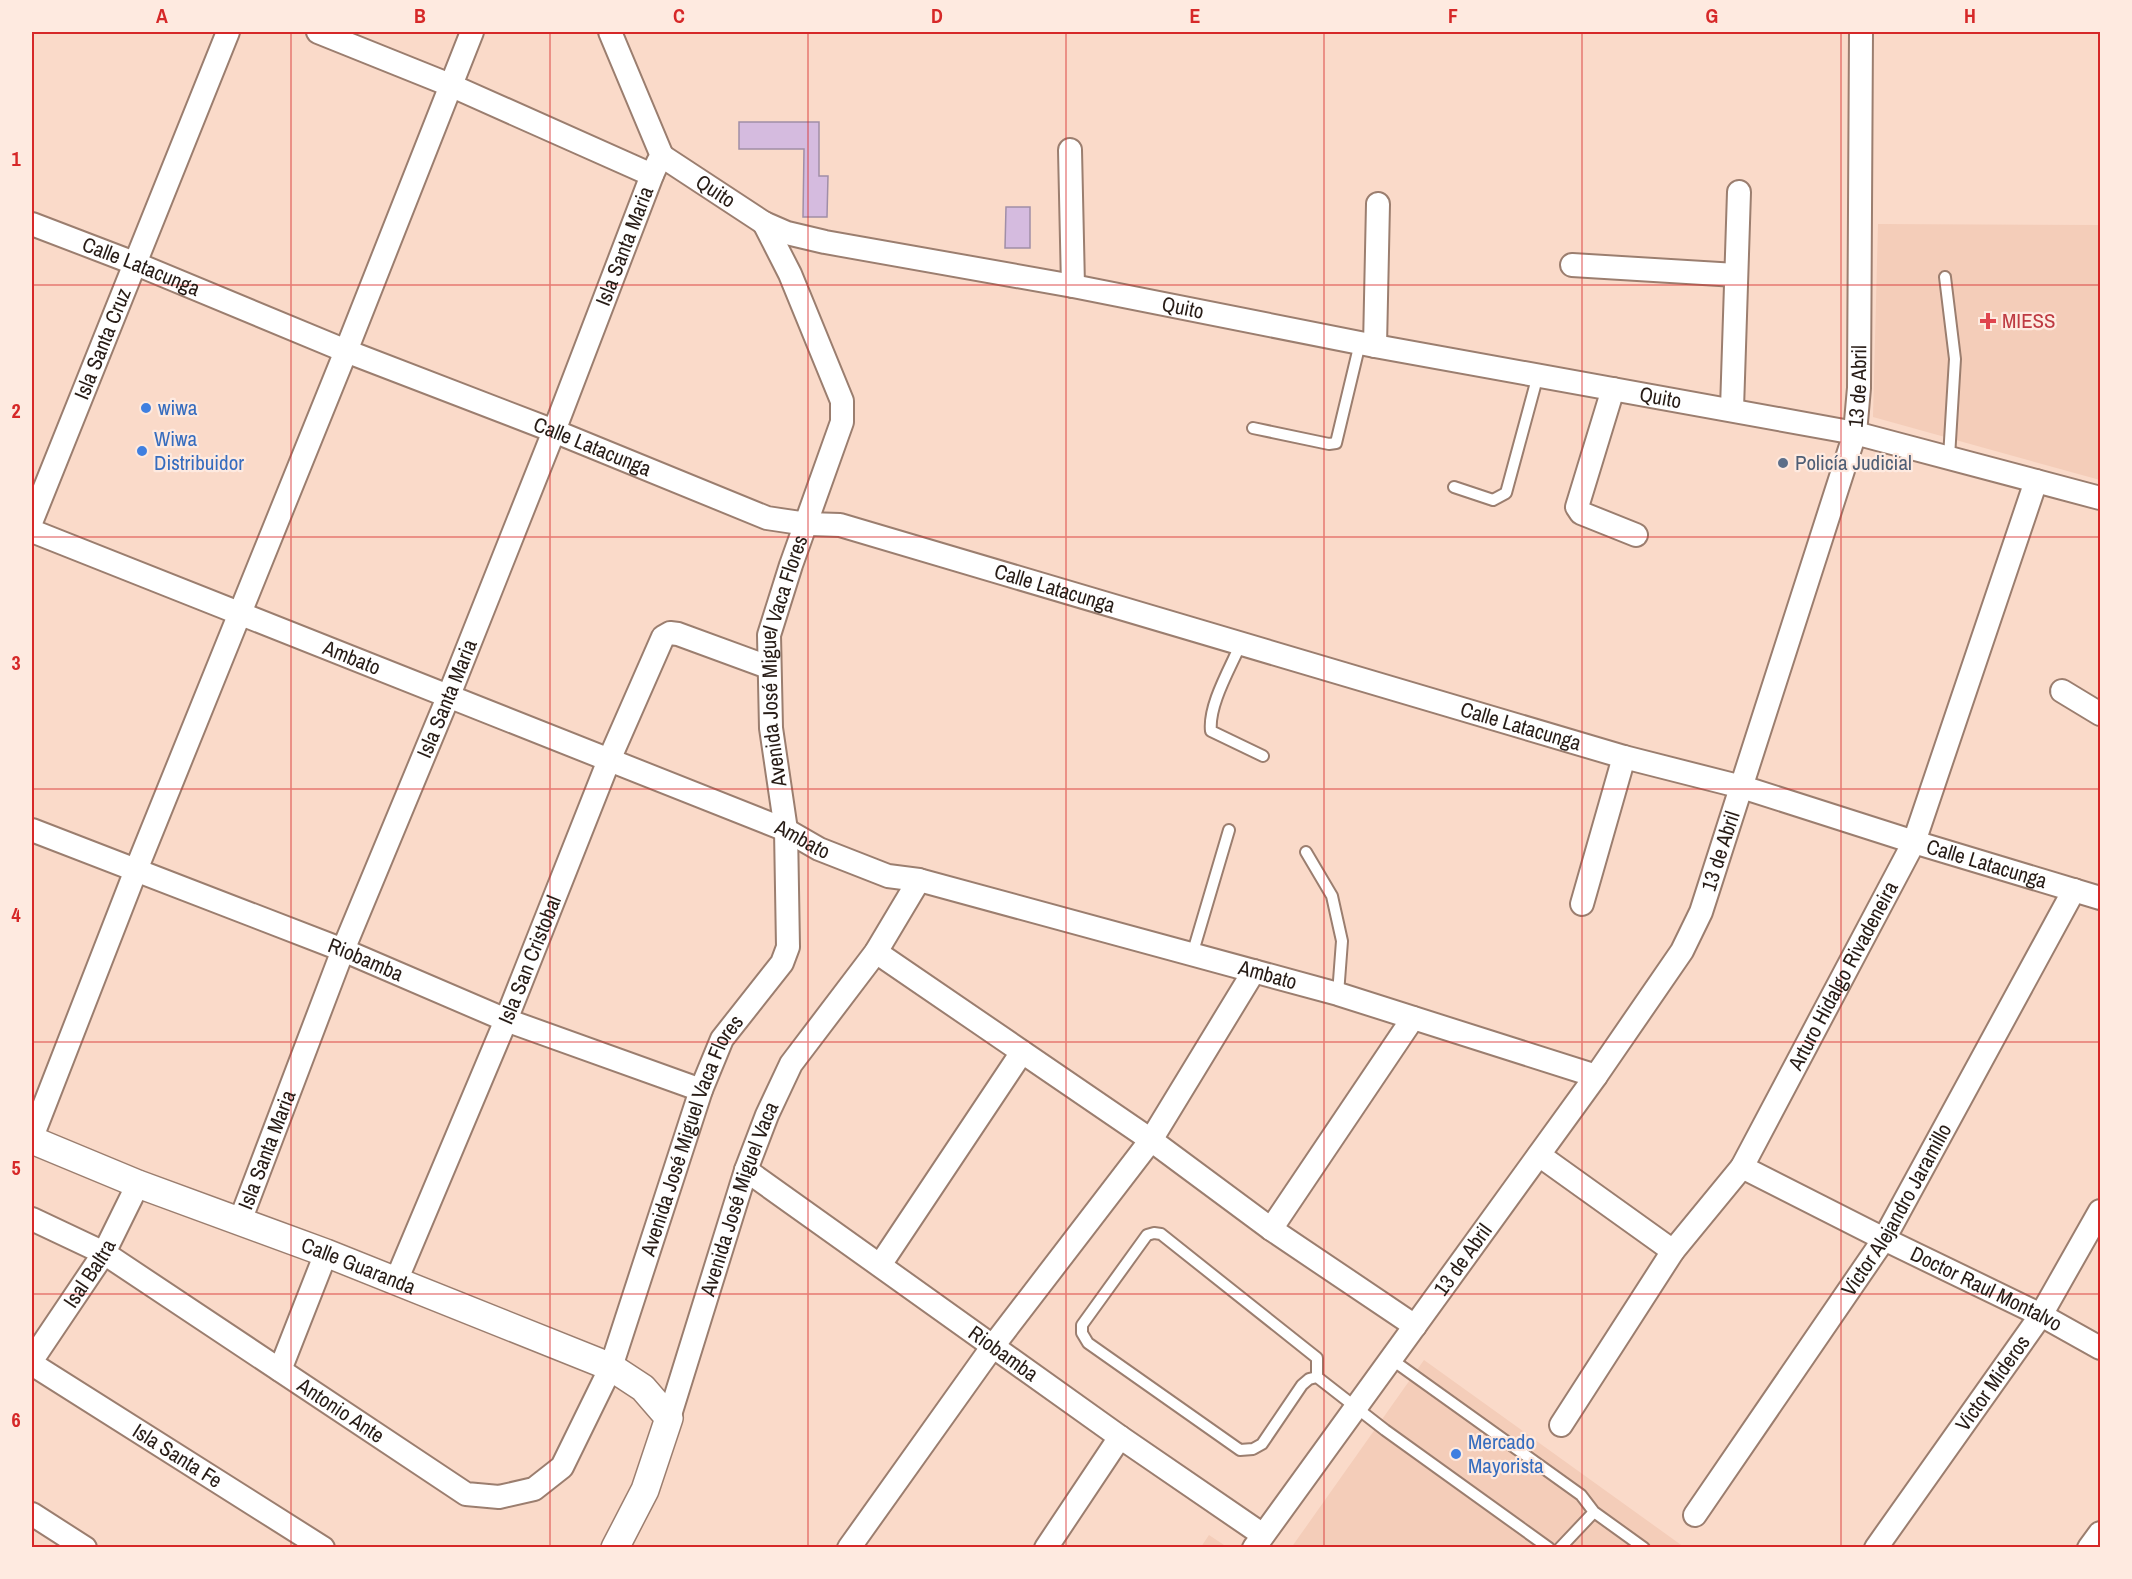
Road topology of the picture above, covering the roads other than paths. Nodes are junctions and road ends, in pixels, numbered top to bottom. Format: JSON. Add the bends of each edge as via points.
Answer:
{"nodes":[{"id":1,"x":228,"y":32,"type":"edge"},
{"id":2,"x":318,"y":32,"type":"edge"},
{"id":3,"x":472,"y":32,"type":"edge"},
{"id":4,"x":610,"y":32,"type":"edge"},
{"id":5,"x":1861,"y":32,"type":"edge"},
{"id":6,"x":450,"y":85,"type":"junction"},
{"id":7,"x":1070,"y":150,"type":"dead end"},
{"id":8,"x":657,"y":165,"type":"junction"},
{"id":9,"x":1739,"y":192,"type":"dead end"},
{"id":10,"x":1378,"y":204,"type":"dead end"},
{"id":11,"x":32,"y":224,"type":"edge"},
{"id":12,"x":764,"y":224,"type":"junction"},
{"id":13,"x":134,"y":263,"type":"junction"},
{"id":14,"x":1572,"y":266,"type":"dead end"},
{"id":15,"x":1736,"y":275,"type":"junction"},
{"id":16,"x":1946,"y":277,"type":"dead end"},
{"id":17,"x":1072,"y":286,"type":"junction"},
{"id":18,"x":1368,"y":344,"type":"junction"},
{"id":19,"x":346,"y":351,"type":"junction"},
{"id":20,"x":1538,"y":375,"type":"junction"},
{"id":21,"x":1613,"y":389,"type":"junction"},
{"id":22,"x":1732,"y":409,"type":"junction"},
{"id":23,"x":1253,"y":428,"type":"dead end"},
{"id":24,"x":554,"y":431,"type":"junction"},
{"id":25,"x":1855,"y":433,"type":"junction"},
{"id":26,"x":1949,"y":456,"type":"junction"},
{"id":27,"x":2036,"y":481,"type":"junction"},
{"id":28,"x":1454,"y":487,"type":"dead end"},
{"id":29,"x":2100,"y":498,"type":"edge"},
{"id":30,"x":32,"y":520,"type":"edge"},
{"id":31,"x":807,"y":524,"type":"junction"},
{"id":32,"x":32,"y":531,"type":"edge"},
{"id":33,"x":1636,"y":535,"type":"dead end"},
{"id":34,"x":239,"y":612,"type":"junction"},
{"id":35,"x":1241,"y":643,"type":"junction"},
{"id":36,"x":768,"y":668,"type":"junction"},
{"id":37,"x":2062,"y":691,"type":"dead end"},
{"id":38,"x":449,"y":695,"type":"junction"},
{"id":39,"x":2100,"y":714,"type":"edge"},
{"id":40,"x":1263,"y":756,"type":"dead end"},
{"id":41,"x":1624,"y":757,"type":"junction"},
{"id":42,"x":609,"y":760,"type":"junction"},
{"id":43,"x":1742,"y":787,"type":"junction"},
{"id":44,"x":32,"y":830,"type":"edge"},
{"id":45,"x":786,"y":830,"type":"junction"},
{"id":46,"x":1229,"y":831,"type":"dead end"},
{"id":47,"x":1914,"y":842,"type":"junction"},
{"id":48,"x":1306,"y":852,"type":"dead end"},
{"id":49,"x":136,"y":870,"type":"junction"},
{"id":50,"x":919,"y":880,"type":"junction"},
{"id":51,"x":2074,"y":890,"type":"junction"},
{"id":52,"x":2100,"y":898,"type":"edge"},
{"id":53,"x":1582,"y":904,"type":"dead end"},
{"id":54,"x":343,"y":950,"type":"junction"},
{"id":55,"x":876,"y":952,"type":"junction"},
{"id":56,"x":1192,"y":955,"type":"junction"},
{"id":57,"x":1254,"y":971,"type":"junction"},
{"id":58,"x":1338,"y":994,"type":"junction"},
{"id":59,"x":1413,"y":1018,"type":"junction"},
{"id":60,"x":506,"y":1020,"type":"junction"},
{"id":61,"x":1022,"y":1052,"type":"junction"},
{"id":62,"x":1596,"y":1076,"type":"junction"},
{"id":63,"x":701,"y":1090,"type":"junction"},
{"id":64,"x":32,"y":1138,"type":"edge"},
{"id":65,"x":1151,"y":1140,"type":"junction"},
{"id":66,"x":1539,"y":1155,"type":"junction"},
{"id":67,"x":1742,"y":1167,"type":"junction"},
{"id":68,"x":746,"y":1170,"type":"junction"},
{"id":69,"x":138,"y":1184,"type":"junction"},
{"id":70,"x":2100,"y":1211,"type":"edge"},
{"id":71,"x":32,"y":1219,"type":"edge"},
{"id":72,"x":240,"y":1221,"type":"junction"},
{"id":73,"x":1270,"y":1229,"type":"junction"},
{"id":74,"x":1884,"y":1239,"type":"junction"},
{"id":75,"x":1673,"y":1251,"type":"junction"},
{"id":76,"x":104,"y":1253,"type":"junction"},
{"id":77,"x":326,"y":1253,"type":"junction"},
{"id":78,"x":880,"y":1265,"type":"junction"},
{"id":79,"x":396,"y":1281,"type":"junction"},
{"id":80,"x":2041,"y":1315,"type":"junction"},
{"id":81,"x":1415,"y":1326,"type":"junction"},
{"id":82,"x":993,"y":1346,"type":"junction"},
{"id":83,"x":2100,"y":1348,"type":"edge"},
{"id":84,"x":1391,"y":1359,"type":"junction"},
{"id":85,"x":32,"y":1362,"type":"edge"},
{"id":86,"x":610,"y":1367,"type":"junction"},
{"id":87,"x":280,"y":1370,"type":"junction"},
{"id":88,"x":1317,"y":1377,"type":"junction"},
{"id":89,"x":1356,"y":1408,"type":"junction"},
{"id":90,"x":669,"y":1418,"type":"junction"},
{"id":91,"x":1562,"y":1425,"type":"dead end"},
{"id":92,"x":1120,"y":1437,"type":"junction"},
{"id":93,"x":1594,"y":1512,"type":"junction"},
{"id":94,"x":32,"y":1514,"type":"edge"},
{"id":95,"x":1695,"y":1515,"type":"dead end"},
{"id":96,"x":2100,"y":1533,"type":"edge"},
{"id":97,"x":1259,"y":1541,"type":"edge"},
{"id":98,"x":85,"y":1548,"type":"edge"},
{"id":99,"x":323,"y":1548,"type":"edge"},
{"id":100,"x":615,"y":1548,"type":"edge"},
{"id":101,"x":849,"y":1548,"type":"edge"},
{"id":102,"x":1046,"y":1548,"type":"edge"},
{"id":103,"x":1549,"y":1548,"type":"edge"},
{"id":104,"x":1560,"y":1548,"type":"edge"},
{"id":105,"x":1644,"y":1548,"type":"edge"},
{"id":106,"x":1876,"y":1548,"type":"edge"},
{"id":107,"x":2090,"y":1548,"type":"edge"}],
"edges":[{"from":1,"to":13,"type":"street","name":"Isla Santa Cruz"},
{"from":2,"to":6,"type":"street","name":"Quito"},
{"from":3,"to":6,"type":"street"},
{"from":4,"to":8,"type":"street"},
{"from":5,"to":25,"type":"street","name":"13 de Abril","via":[[1859,388]]},
{"from":6,"to":8,"type":"street","name":"Quito"},
{"from":6,"to":19,"type":"street"},
{"from":7,"to":17,"type":"street"},
{"from":8,"to":12,"type":"street","name":"Quito"},
{"from":8,"to":24,"type":"street","name":"Isla Santa Maria"},
{"from":9,"to":15,"type":"street"},
{"from":10,"to":18,"type":"street"},
{"from":11,"to":13,"type":"street","name":"Calle Latacunga"},
{"from":12,"to":17,"type":"street","name":"Quito","via":[[825,242]]},
{"from":12,"to":31,"type":"street","name":"Avenida José Miguel Vaca Flores","via":[[790,274],[842,401],[842,422]]},
{"from":13,"to":19,"type":"street","name":"Calle Latacunga"},
{"from":13,"to":30,"type":"street","name":"Isla Santa Cruz"},
{"from":14,"to":15,"type":"street"},
{"from":15,"to":22,"type":"street"},
{"from":16,"to":26,"type":"lane","via":[[1955,359]]},
{"from":17,"to":18,"type":"street","name":"Quito"},
{"from":18,"to":20,"type":"street","name":"Quito"},
{"from":18,"to":23,"type":"lane","via":[[1336,442],[1329,444]]},
{"from":19,"to":24,"type":"street","name":"Calle Latacunga"},
{"from":19,"to":34,"type":"street"},
{"from":20,"to":21,"type":"street","name":"Quito"},
{"from":20,"to":28,"type":"lane","via":[[1506,493],[1493,500]]},
{"from":21,"to":22,"type":"street","name":"Quito"},
{"from":21,"to":33,"type":"street","via":[[1577,507],[1581,513]]},
{"from":22,"to":25,"type":"street","name":"Quito"},
{"from":24,"to":31,"type":"street","name":"Calle Latacunga","via":[[767,518]]},
{"from":24,"to":38,"type":"street","name":"Isla Santa Maria"},
{"from":25,"to":26,"type":"street","name":"Quito"},
{"from":25,"to":43,"type":"street","name":"13 de Abril"},
{"from":26,"to":27,"type":"street","name":"Quito"},
{"from":27,"to":29,"type":"street","name":"Quito"},
{"from":27,"to":47,"type":"street","name":"Arturo Hidalgo Rivadeneira"},
{"from":31,"to":35,"type":"street","name":"Calle Latacunga","via":[[840,525]]},
{"from":31,"to":36,"type":"street","name":"Avenida José Miguel Vaca Flores","via":[[769,635]]},
{"from":32,"to":34,"type":"street","name":"Ambato"},
{"from":34,"to":38,"type":"street","name":"Ambato"},
{"from":34,"to":49,"type":"street"},
{"from":35,"to":40,"type":"lane","via":[[1217,698],[1211,731]]},
{"from":35,"to":41,"type":"street","name":"Calle Latacunga"},
{"from":36,"to":42,"type":"street","name":"Isla San Cristobal","via":[[678,634],[663,637]]},
{"from":36,"to":45,"type":"street","name":"Avenida José Miguel Vaca Flores","via":[[771,728]]},
{"from":37,"to":39,"type":"street"},
{"from":38,"to":42,"type":"street","name":"Ambato"},
{"from":38,"to":54,"type":"street","name":"Isla Santa Maria"},
{"from":41,"to":43,"type":"street","name":"Calle Latacunga"},
{"from":41,"to":53,"type":"street"},
{"from":42,"to":45,"type":"street","name":"Ambato"},
{"from":42,"to":60,"type":"street","name":"Isla San Cristobal"},
{"from":43,"to":47,"type":"street","name":"Calle Latacunga"},
{"from":43,"to":62,"type":"street","name":"13 de Abril","via":[[1701,912],[1682,951]]},
{"from":44,"to":49,"type":"street","name":"Riobamba"},
{"from":45,"to":50,"type":"street","name":"Ambato","via":[[819,849],[888,876]]},
{"from":45,"to":63,"type":"street","name":"Avenida José Miguel Vaca Flores","via":[[788,947],[782,963],[722,1039]]},
{"from":46,"to":56,"type":"lane"},
{"from":47,"to":51,"type":"street","name":"Calle Latacunga"},
{"from":47,"to":67,"type":"street","name":"Arturo Hidalgo Rivadeneira"},
{"from":48,"to":58,"type":"lane","via":[[1332,896],[1340,930]]},
{"from":49,"to":54,"type":"street","name":"Riobamba"},
{"from":49,"to":64,"type":"street"},
{"from":50,"to":55,"type":"street","name":"Avenida José Miguel Vaca"},
{"from":50,"to":56,"type":"street","name":"Ambato"},
{"from":51,"to":52,"type":"street","name":"Calle Latacunga"},
{"from":51,"to":74,"type":"street","name":"Victor Alejandro Jaramillo"},
{"from":54,"to":60,"type":"street","name":"Riobamba"},
{"from":54,"to":72,"type":"street","name":"Isla Santa Maria"},
{"from":55,"to":61,"type":"street"},
{"from":55,"to":68,"type":"street","name":"Avenida José Miguel Vaca","via":[[791,1064]]},
{"from":56,"to":57,"type":"street","name":"Ambato"},
{"from":57,"to":58,"type":"street","name":"Ambato"},
{"from":57,"to":65,"type":"street"},
{"from":58,"to":59,"type":"street","name":"Ambato"},
{"from":59,"to":62,"type":"street","name":"Ambato"},
{"from":59,"to":73,"type":"street"},
{"from":60,"to":63,"type":"street","name":"Riobamba"},
{"from":60,"to":79,"type":"street","name":"Isla San Cristobal"},
{"from":61,"to":65,"type":"street"},
{"from":61,"to":78,"type":"street"},
{"from":62,"to":66,"type":"street","name":"13 de Abril"},
{"from":63,"to":86,"type":"street","name":"Avenida José Miguel Vaca Flores"},
{"from":64,"to":69,"type":"street","name":"Calle Guaranda"},
{"from":65,"to":73,"type":"street"},
{"from":65,"to":82,"type":"street"},
{"from":66,"to":75,"type":"street"},
{"from":66,"to":81,"type":"street","name":"13 de Abril"},
{"from":67,"to":74,"type":"street","name":"Doctor Raul Montalvo"},
{"from":67,"to":75,"type":"street","name":"Arturo Hidalgo Rivadeneira"},
{"from":68,"to":78,"type":"street","name":"Riobamba"},
{"from":68,"to":90,"type":"street","name":"Avenida José Miguel Vaca"},
{"from":69,"to":72,"type":"street","name":"Calle Guaranda"},
{"from":69,"to":76,"type":"street","name":"Isal Baltra"},
{"from":70,"to":80,"type":"street","name":"Victor Mideros"},
{"from":71,"to":76,"type":"street","name":"Antonio Ante"},
{"from":72,"to":77,"type":"street","name":"Calle Guaranda"},
{"from":73,"to":81,"type":"street"},
{"from":74,"to":80,"type":"street","name":"Doctor Raul Montalvo"},
{"from":74,"to":95,"type":"street","name":"Victor Alejandro Jaramillo"},
{"from":75,"to":91,"type":"street","name":"Arturo Hidalgo Rivadeneira"},
{"from":76,"to":85,"type":"street","name":"Isal Baltra"},
{"from":76,"to":87,"type":"street","name":"Antonio Ante"},
{"from":77,"to":79,"type":"street","name":"Calle Guaranda"},
{"from":77,"to":87,"type":"street"},
{"from":78,"to":82,"type":"street","name":"Riobamba"},
{"from":79,"to":86,"type":"street","name":"Calle Guaranda"},
{"from":80,"to":83,"type":"street","name":"Doctor Raul Montalvo"},
{"from":80,"to":106,"type":"street","name":"Victor Mideros"},
{"from":81,"to":84,"type":"street","name":"13 de Abril"},
{"from":82,"to":92,"type":"street","name":"Riobamba"},
{"from":82,"to":101,"type":"street"},
{"from":84,"to":89,"type":"street","name":"13 de Abril"},
{"from":84,"to":93,"type":"lane","via":[[1581,1495]]},
{"from":85,"to":99,"type":"street","name":"Isla Santa Fe"},
{"from":86,"to":87,"type":"street","name":"Antonio Ante","via":[[562,1467],[534,1490],[499,1497],[466,1494]]},
{"from":86,"to":90,"type":"street","name":"Calle Guaranda","via":[[643,1388]]},
{"from":88,"to":88,"type":"lane","via":[[1302,1385],[1262,1444],[1240,1450],[1088,1343],[1082,1324],[1147,1235],[1161,1234],[1317,1358]]},
{"from":88,"to":89,"type":"lane"},
{"from":89,"to":97,"type":"street","name":"13 de Abril"},
{"from":89,"to":103,"type":"lane"},
{"from":90,"to":100,"type":"street","name":"Avenida José Miguel Vaca","via":[[645,1490]]},
{"from":92,"to":97,"type":"street","name":"Riobamba"},
{"from":92,"to":102,"type":"street"},
{"from":93,"to":104,"type":"lane"},
{"from":93,"to":105,"type":"lane"},
{"from":94,"to":98,"type":"street"},
{"from":96,"to":107,"type":"street"}]}
